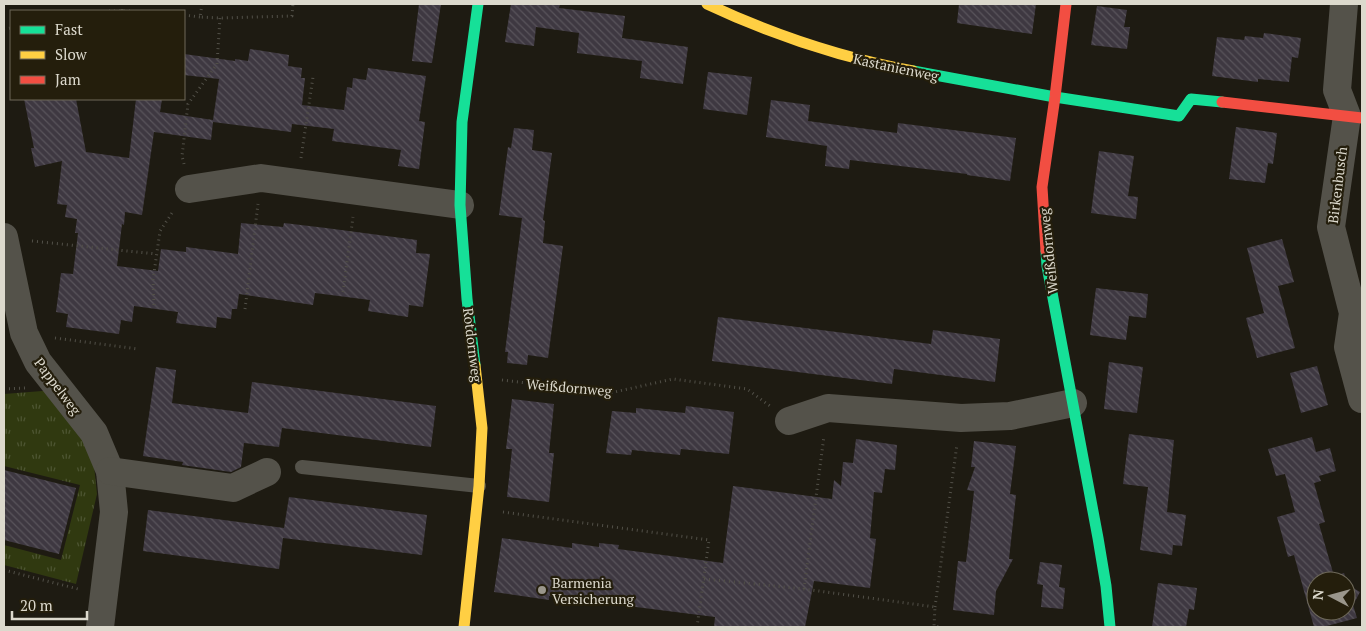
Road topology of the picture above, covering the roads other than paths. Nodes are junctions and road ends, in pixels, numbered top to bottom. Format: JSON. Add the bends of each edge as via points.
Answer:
{"nodes":[{"id":1,"x":478,"y":4,"type":"edge"},
{"id":2,"x":706,"y":4,"type":"edge"},
{"id":3,"x":1066,"y":4,"type":"edge"},
{"id":4,"x":1344,"y":4,"type":"edge"},
{"id":5,"x":742,"y":12,"type":"edge"},
{"id":6,"x":1055,"y":97,"type":"junction"},
{"id":7,"x":1354,"y":117,"type":"edge"},
{"id":8,"x":189,"y":189,"type":"road end"},
{"id":9,"x":460,"y":205,"type":"junction"},
{"id":10,"x":4,"y":237,"type":"edge"},
{"id":11,"x":1362,"y":399,"type":"edge"},
{"id":12,"x":1073,"y":403,"type":"junction"},
{"id":13,"x":789,"y":421,"type":"road end"},
{"id":14,"x":302,"y":467,"type":"dead end"},
{"id":15,"x":110,"y":471,"type":"junction"},
{"id":16,"x":267,"y":472,"type":"dead end"},
{"id":17,"x":479,"y":486,"type":"junction"},
{"id":18,"x":100,"y":627,"type":"edge"},
{"id":19,"x":464,"y":627,"type":"edge"},
{"id":20,"x":1110,"y":627,"type":"edge"}],
"edges":[{"from":1,"to":9,"type":"street","name":"Rotdornweg","via":[[462,122]]},
{"from":2,"to":5,"type":"street","name":"Kastanienweg"},
{"from":3,"to":6,"type":"street"},
{"from":4,"to":7,"type":"street","name":"Birkenbusch","via":[[1337,90]]},
{"from":5,"to":6,"type":"street","name":"Kastanienweg","via":[[834,53]]},
{"from":6,"to":7,"type":"street","name":"Kastanienweg","via":[[1179,116],[1191,100]]},
{"from":6,"to":12,"type":"street","name":"Weißdornweg","via":[[1042,188],[1047,266]]},
{"from":7,"to":11,"type":"street","name":"Birkenbusch","via":[[1331,227],[1353,313],[1348,347]]},
{"from":8,"to":9,"type":"street","via":[[261,178]]},
{"from":9,"to":17,"type":"street","name":"Rotdornweg","via":[[482,428]]},
{"from":10,"to":15,"type":"street","name":"Pappelweg","via":[[24,333],[38,362],[94,432]]},
{"from":12,"to":13,"type":"street","via":[[1010,416],[961,418],[828,408]]},
{"from":12,"to":20,"type":"street","name":"Weißdornweg","via":[[1106,586]]},
{"from":14,"to":17,"type":"lane"},
{"from":15,"to":16,"type":"street","via":[[233,488]]},
{"from":15,"to":18,"type":"street","name":"Pappelweg","via":[[114,512]]},
{"from":17,"to":19,"type":"street","name":"Rotdornweg"}]}
